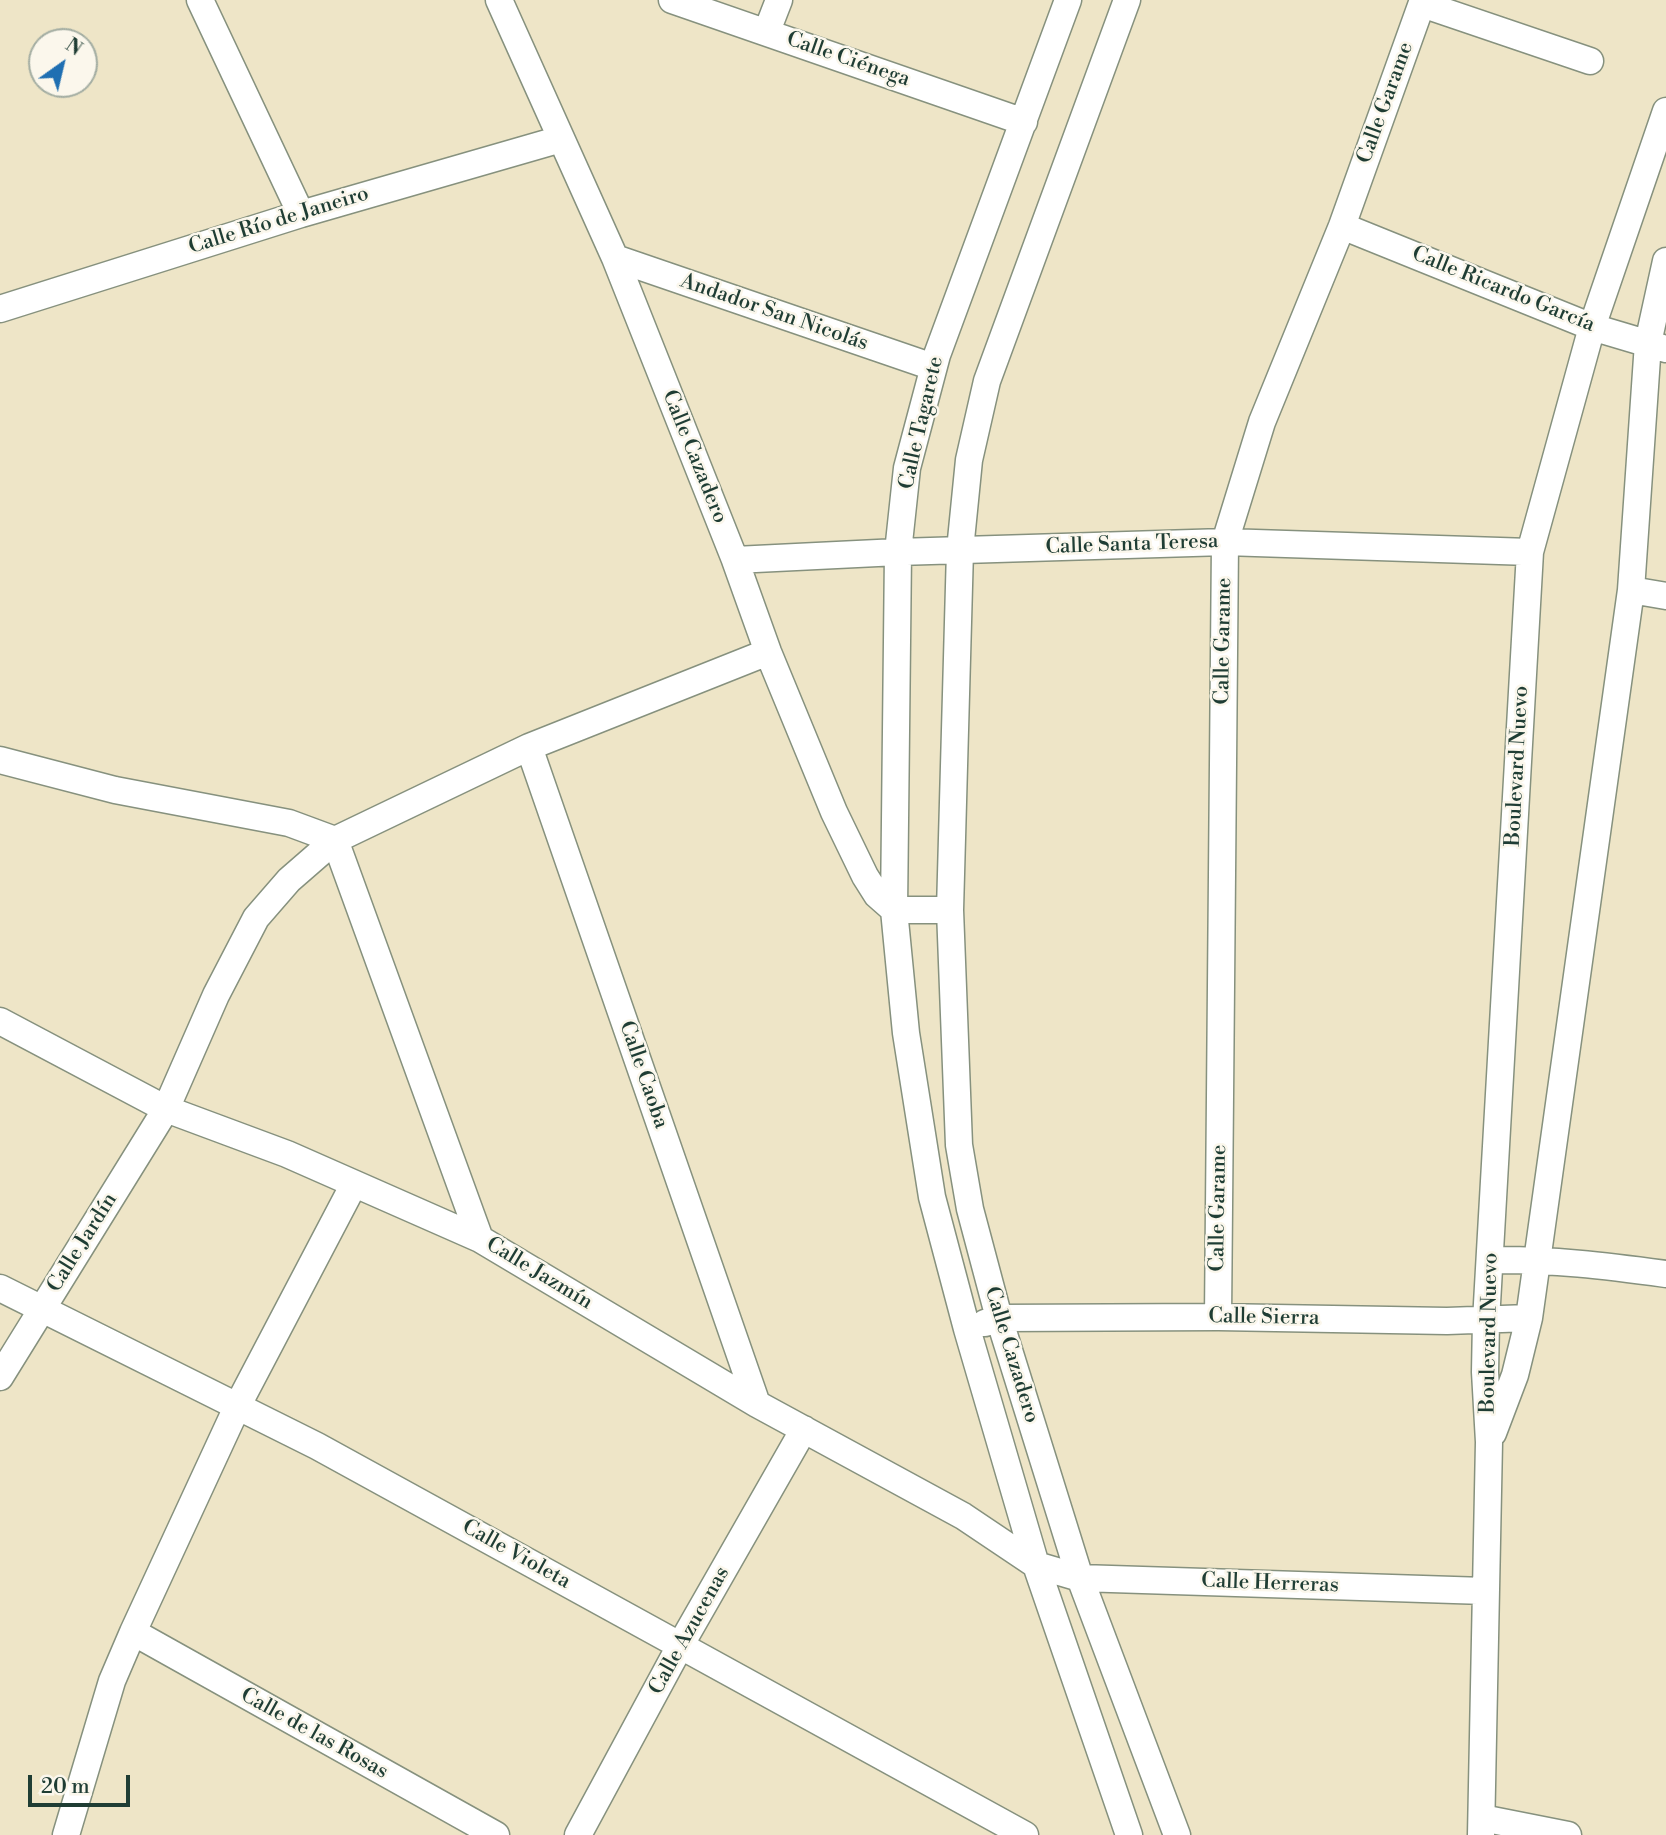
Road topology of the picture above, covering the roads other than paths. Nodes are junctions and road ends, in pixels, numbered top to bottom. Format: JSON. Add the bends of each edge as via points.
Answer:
{"nodes":[{"id":1,"x":200,"y":0,"type":"edge"},
{"id":2,"x":499,"y":0,"type":"edge"},
{"id":3,"x":672,"y":0,"type":"edge"},
{"id":4,"x":779,"y":0,"type":"edge"},
{"id":5,"x":1068,"y":0,"type":"edge"},
{"id":6,"x":1127,"y":0,"type":"edge"},
{"id":7,"x":1422,"y":2,"type":"edge"},
{"id":8,"x":767,"y":31,"type":"junction"},
{"id":9,"x":1590,"y":61,"type":"dead end"},
{"id":10,"x":1666,"y":111,"type":"edge"},
{"id":11,"x":1024,"y":122,"type":"junction"},
{"id":12,"x":561,"y":139,"type":"junction"},
{"id":13,"x":301,"y":214,"type":"junction"},
{"id":14,"x":1342,"y":226,"type":"junction"},
{"id":15,"x":615,"y":258,"type":"junction"},
{"id":16,"x":1666,"y":261,"type":"edge"},
{"id":17,"x":0,"y":309,"type":"edge"},
{"id":18,"x":1592,"y":327,"type":"junction"},
{"id":19,"x":1657,"y":346,"type":"edge"},
{"id":20,"x":933,"y":367,"type":"junction"},
{"id":21,"x":1225,"y":542,"type":"junction"},
{"id":22,"x":960,"y":550,"type":"junction"},
{"id":23,"x":898,"y":552,"type":"junction"},
{"id":24,"x":1530,"y":552,"type":"junction"},
{"id":25,"x":735,"y":560,"type":"junction"},
{"id":26,"x":1631,"y":590,"type":"junction"},
{"id":27,"x":1666,"y":596,"type":"edge"},
{"id":28,"x":768,"y":652,"type":"junction"},
{"id":29,"x":529,"y":747,"type":"junction"},
{"id":30,"x":0,"y":760,"type":"edge"},
{"id":31,"x":335,"y":841,"type":"junction"},
{"id":32,"x":894,"y":910,"type":"junction"},
{"id":33,"x":950,"y":910,"type":"junction"},
{"id":34,"x":0,"y":1021,"type":"edge"},
{"id":35,"x":166,"y":1109,"type":"junction"},
{"id":36,"x":354,"y":1184,"type":"junction"},
{"id":37,"x":480,"y":1239,"type":"junction"},
{"id":38,"x":1535,"y":1260,"type":"junction"},
{"id":39,"x":1490,"y":1261,"type":"junction"},
{"id":40,"x":1666,"y":1274,"type":"edge"},
{"id":41,"x":0,"y":1288,"type":"edge"},
{"id":42,"x":42,"y":1310,"type":"junction"},
{"id":43,"x":1218,"y":1317,"type":"junction"},
{"id":44,"x":999,"y":1318,"type":"junction"},
{"id":45,"x":1529,"y":1318,"type":"junction"},
{"id":46,"x":1486,"y":1321,"type":"junction"},
{"id":47,"x":967,"y":1329,"type":"junction"},
{"id":48,"x":0,"y":1377,"type":"edge"},
{"id":49,"x":757,"y":1404,"type":"junction"},
{"id":50,"x":238,"y":1405,"type":"junction"},
{"id":51,"x":803,"y":1429,"type":"junction"},
{"id":52,"x":1489,"y":1441,"type":"junction"},
{"id":53,"x":1057,"y":1571,"type":"junction"},
{"id":54,"x":1485,"y":1591,"type":"junction"},
{"id":55,"x":132,"y":1632,"type":"junction"},
{"id":56,"x":680,"y":1646,"type":"junction"},
{"id":57,"x":1482,"y":1826,"type":"edge"},
{"id":58,"x":66,"y":1835,"type":"edge"},
{"id":59,"x":496,"y":1835,"type":"edge"},
{"id":60,"x":578,"y":1835,"type":"edge"},
{"id":61,"x":1025,"y":1835,"type":"edge"},
{"id":62,"x":1129,"y":1835,"type":"edge"},
{"id":63,"x":1177,"y":1835,"type":"edge"},
{"id":64,"x":1568,"y":1835,"type":"edge"}],
"edges":[{"from":1,"to":13,"type":"street"},
{"from":2,"to":12,"type":"street","name":"Calle Cazadero"},
{"from":3,"to":8,"type":"street","name":"Calle Ciénega"},
{"from":4,"to":8,"type":"street"},
{"from":5,"to":11,"type":"street","name":"Calle Tagarete"},
{"from":6,"to":22,"type":"street","via":[[987,381],[969,460]]},
{"from":7,"to":9,"type":"street"},
{"from":7,"to":14,"type":"street","name":"Calle Garame"},
{"from":8,"to":11,"type":"street","name":"Calle Ciénega"},
{"from":10,"to":18,"type":"street","name":"Boulevard Nuevo"},
{"from":11,"to":20,"type":"street","name":"Calle Tagarete"},
{"from":12,"to":13,"type":"street","name":"Calle Río de Janeiro"},
{"from":12,"to":15,"type":"street","name":"Calle Cazadero"},
{"from":13,"to":17,"type":"street","name":"Calle Río de Janeiro"},
{"from":14,"to":18,"type":"street","name":"Calle Ricardo García"},
{"from":14,"to":21,"type":"street","name":"Calle Garame","via":[[1262,422]]},
{"from":15,"to":20,"type":"street","name":"Andador San Nicolás"},
{"from":15,"to":25,"type":"street","name":"Calle Cazadero"},
{"from":16,"to":19,"type":"street","name":"Boulevard Nuevo"},
{"from":18,"to":19,"type":"street","name":"Calle Ricardo García"},
{"from":18,"to":24,"type":"street","name":"Boulevard Nuevo"},
{"from":19,"to":26,"type":"street","name":"Boulevard Nuevo"},
{"from":20,"to":23,"type":"street","name":"Calle Tagarete","via":[[907,468]]},
{"from":21,"to":22,"type":"street","name":"Calle Santa Teresa"},
{"from":21,"to":24,"type":"street","name":"Calle Santa Teresa"},
{"from":21,"to":43,"type":"street","name":"Calle Garame"},
{"from":22,"to":23,"type":"street","name":"Calle Santa Teresa"},
{"from":22,"to":33,"type":"street"},
{"from":23,"to":25,"type":"street","name":"Calle Santa Teresa"},
{"from":23,"to":32,"type":"street","name":"Calle Tagarete"},
{"from":24,"to":39,"type":"street","name":"Boulevard Nuevo"},
{"from":25,"to":28,"type":"street","name":"Calle Cazadero"},
{"from":26,"to":27,"type":"street"},
{"from":26,"to":38,"type":"street","name":"Boulevard Nuevo"},
{"from":28,"to":29,"type":"street","name":"Calle Jardín"},
{"from":28,"to":32,"type":"street","name":"Calle Cazadero","via":[[852,853],[877,895]]},
{"from":29,"to":31,"type":"street","name":"Calle Jardín"},
{"from":29,"to":49,"type":"street","name":"Calle Caoba"},
{"from":30,"to":31,"type":"street","via":[[115,790],[289,823]]},
{"from":31,"to":35,"type":"street","name":"Calle Jardín","via":[[289,880],[256,918]]},
{"from":31,"to":37,"type":"street"},
{"from":32,"to":33,"type":"street"},
{"from":32,"to":47,"type":"street","name":"Calle Cazadero","via":[[906,1033],[932,1197]]},
{"from":33,"to":44,"type":"street","name":"Calle Cazadero","via":[[959,1145],[970,1209]]},
{"from":34,"to":35,"type":"street","name":"Calle Jazmín"},
{"from":35,"to":36,"type":"street","name":"Calle Jazmín"},
{"from":35,"to":42,"type":"street","name":"Calle Jardín"},
{"from":36,"to":37,"type":"street","name":"Calle Jazmín"},
{"from":36,"to":50,"type":"street"},
{"from":37,"to":49,"type":"street","name":"Calle Jazmín"},
{"from":38,"to":39,"type":"street"},
{"from":38,"to":40,"type":"street"},
{"from":38,"to":45,"type":"street","name":"Boulevard Nuevo"},
{"from":39,"to":46,"type":"street","name":"Boulevard Nuevo"},
{"from":41,"to":42,"type":"street","name":"Calle Violeta"},
{"from":42,"to":48,"type":"street","name":"Calle Jardín"},
{"from":42,"to":50,"type":"street","name":"Calle Violeta"},
{"from":43,"to":44,"type":"street","name":"Calle Sierra"},
{"from":43,"to":46,"type":"street","name":"Calle Sierra"},
{"from":44,"to":47,"type":"street","name":"Calle Sierra"},
{"from":44,"to":53,"type":"street","name":"Calle Cazadero"},
{"from":45,"to":46,"type":"street","name":"Calle Sierra"},
{"from":45,"to":52,"type":"street","name":"Boulevard Nuevo","via":[[1515,1375]]},
{"from":46,"to":52,"type":"street","name":"Boulevard Nuevo"},
{"from":47,"to":53,"type":"street","name":"Calle Cazadero"},
{"from":49,"to":51,"type":"street","name":"Calle Jazmín"},
{"from":50,"to":55,"type":"street"},
{"from":50,"to":56,"type":"street","name":"Calle Violeta"},
{"from":51,"to":53,"type":"street","name":"Calle Jazmín"},
{"from":51,"to":56,"type":"street","name":"Calle Azucenas"},
{"from":52,"to":54,"type":"street","name":"Boulevard Nuevo"},
{"from":53,"to":54,"type":"street","name":"Calle Herreras"},
{"from":53,"to":62,"type":"street","name":"Calle Cazadero"},
{"from":53,"to":63,"type":"street","name":"Calle Cazadero"},
{"from":54,"to":57,"type":"street","name":"Boulevard Nuevo"},
{"from":55,"to":58,"type":"street","via":[[112,1681]]},
{"from":55,"to":59,"type":"street","name":"Calle de las Rosas"},
{"from":56,"to":60,"type":"street","name":"Calle Azucenas"},
{"from":56,"to":61,"type":"street","name":"Calle Violeta"},
{"from":57,"to":64,"type":"street"}]}
